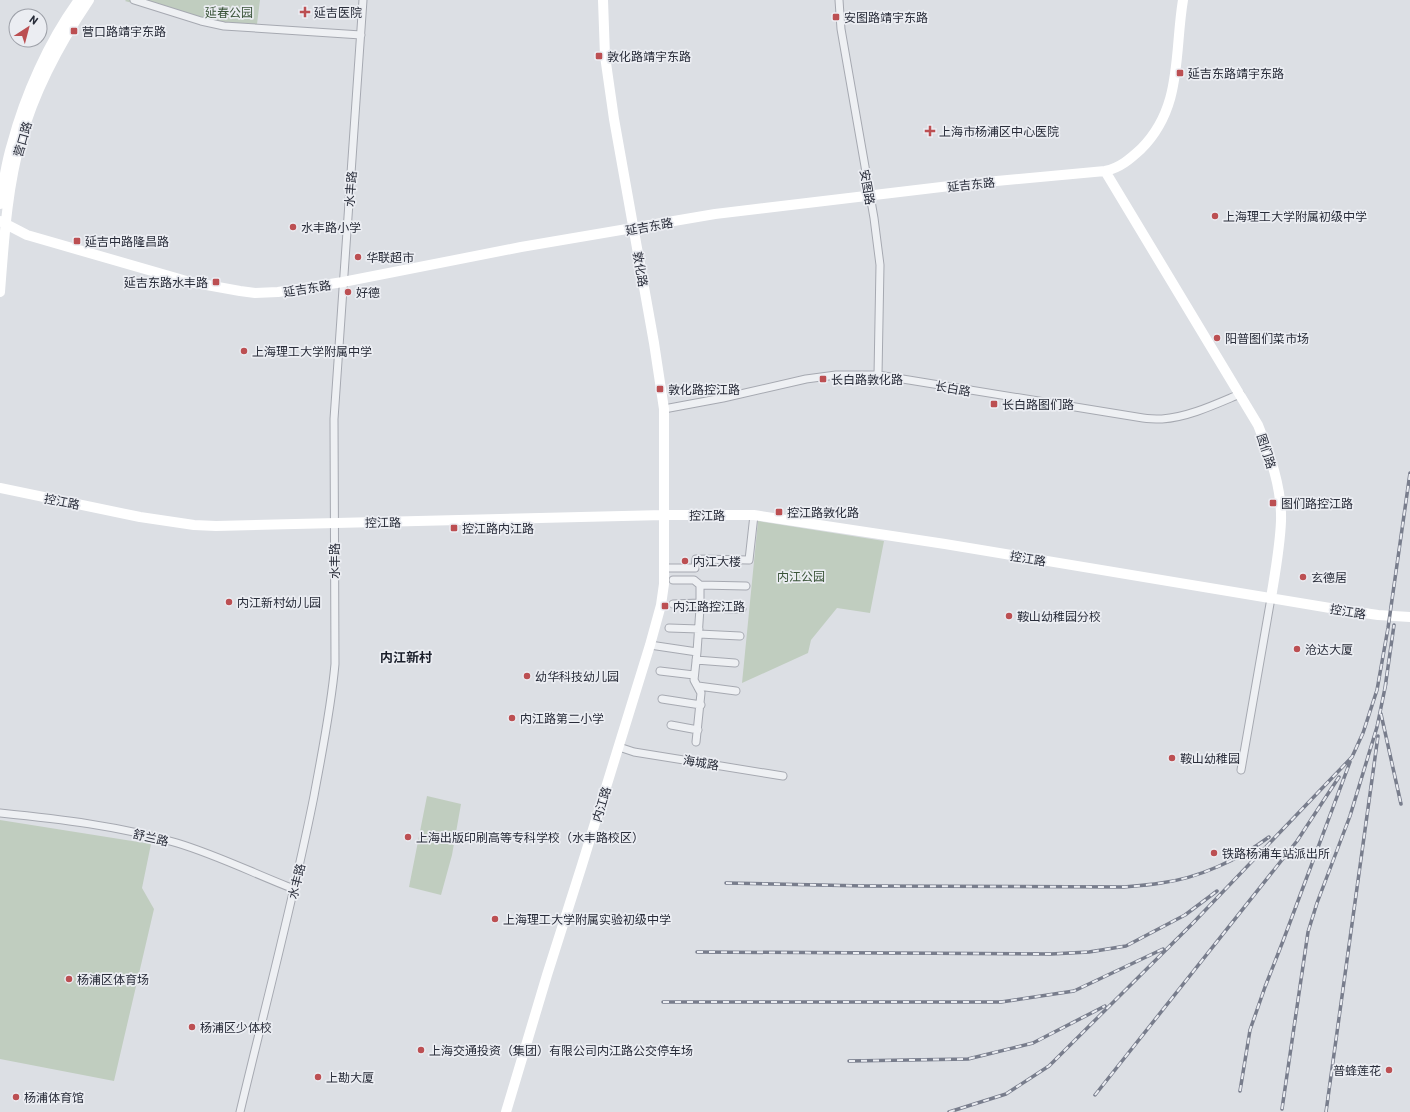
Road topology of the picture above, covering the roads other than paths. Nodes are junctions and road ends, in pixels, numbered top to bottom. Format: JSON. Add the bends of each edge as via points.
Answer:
{"nodes":[{"id":1,"x":78,"y":0,"type":"edge"},
{"id":2,"x":89,"y":0,"type":"edge"},
{"id":3,"x":134,"y":0,"type":"edge"},
{"id":4,"x":363,"y":0,"type":"edge"},
{"id":5,"x":603,"y":0,"type":"edge"},
{"id":6,"x":840,"y":0,"type":"edge"},
{"id":7,"x":1183,"y":0,"type":"edge"},
{"id":8,"x":361,"y":35,"type":"junction"},
{"id":9,"x":1105,"y":171,"type":"junction"},
{"id":10,"x":869,"y":195,"type":"junction"},
{"id":11,"x":0,"y":204,"type":"edge"},
{"id":12,"x":2,"y":222,"type":"edge"},
{"id":13,"x":634,"y":229,"type":"junction"},
{"id":14,"x":343,"y":282,"type":"junction"},
{"id":15,"x":0,"y":292,"type":"edge"},
{"id":16,"x":878,"y":375,"type":"junction"},
{"id":17,"x":1240,"y":394,"type":"junction"},
{"id":18,"x":664,"y":409,"type":"junction"},
{"id":19,"x":0,"y":488,"type":"edge"},
{"id":20,"x":664,"y":515,"type":"junction"},
{"id":21,"x":754,"y":515,"type":"junction"},
{"id":22,"x":334,"y":523,"type":"junction"},
{"id":23,"x":664,"y":568,"type":"junction"},
{"id":24,"x":673,"y":580,"type":"dead end"},
{"id":25,"x":700,"y":585,"type":"junction"},
{"id":26,"x":746,"y":586,"type":"dead end"},
{"id":27,"x":1271,"y":598,"type":"junction"},
{"id":28,"x":673,"y":604,"type":"dead end"},
{"id":29,"x":700,"y":606,"type":"junction"},
{"id":30,"x":742,"y":609,"type":"dead end"},
{"id":31,"x":1410,"y":617,"type":"edge"},
{"id":32,"x":669,"y":628,"type":"dead end"},
{"id":33,"x":699,"y":632,"type":"junction"},
{"id":34,"x":740,"y":636,"type":"dead end"},
{"id":35,"x":650,"y":645,"type":"junction"},
{"id":36,"x":697,"y":652,"type":"junction"},
{"id":37,"x":696,"y":660,"type":"junction"},
{"id":38,"x":735,"y":663,"type":"dead end"},
{"id":39,"x":660,"y":671,"type":"dead end"},
{"id":40,"x":694,"y":675,"type":"junction"},
{"id":41,"x":698,"y":686,"type":"junction"},
{"id":42,"x":736,"y":691,"type":"dead end"},
{"id":43,"x":662,"y":699,"type":"dead end"},
{"id":44,"x":701,"y":705,"type":"junction"},
{"id":45,"x":671,"y":726,"type":"dead end"},
{"id":46,"x":698,"y":730,"type":"junction"},
{"id":47,"x":696,"y":742,"type":"dead end"},
{"id":48,"x":619,"y":747,"type":"junction"},
{"id":49,"x":1241,"y":770,"type":"dead end"},
{"id":50,"x":783,"y":776,"type":"dead end"},
{"id":51,"x":0,"y":812,"type":"edge"},
{"id":52,"x":294,"y":889,"type":"junction"},
{"id":53,"x":240,"y":1112,"type":"edge"},
{"id":54,"x":506,"y":1112,"type":"edge"}],
"edges":[{"from":1,"to":11,"type":"street","name":"营口路","via":[[45,56],[28,96],[12,144]]},
{"from":2,"to":12,"type":"street","name":"营口路","via":[[56,52],[41,83],[21,138]]},
{"from":3,"to":8,"type":"street","via":[[224,26]]},
{"from":4,"to":8,"type":"street","name":"水丰路"},
{"from":5,"to":13,"type":"street","name":"敦化路","via":[[605,56]]},
{"from":6,"to":10,"type":"street","name":"安图路","via":[[841,28]]},
{"from":7,"to":9,"type":"street","name":"延吉东路","via":[[1172,96],[1166,113],[1154,134],[1136,154],[1118,167]]},
{"from":8,"to":14,"type":"street","name":"水丰路"},
{"from":9,"to":10,"type":"street","name":"延吉东路"},
{"from":9,"to":17,"type":"street","name":"图们路"},
{"from":10,"to":13,"type":"street","name":"延吉东路","via":[[738,211]]},
{"from":10,"to":16,"type":"street","name":"安图路","via":[[880,265]]},
{"from":12,"to":14,"type":"street","name":"延吉东路","via":[[27,235],[213,287],[255,293]]},
{"from":12,"to":15,"type":"street","name":"营口路"},
{"from":13,"to":14,"type":"street","name":"延吉东路","via":[[521,247]]},
{"from":13,"to":18,"type":"street","name":"敦化路"},
{"from":14,"to":22,"type":"street","name":"水丰路","via":[[334,419]]},
{"from":16,"to":17,"type":"street","name":"长白路","via":[[1162,419],[1184,415]]},
{"from":16,"to":18,"type":"street","name":"长白路","via":[[836,375],[806,379]]},
{"from":17,"to":27,"type":"street","name":"图们路","via":[[1258,425],[1267,448],[1280,501],[1280,540]]},
{"from":18,"to":20,"type":"street","name":"敦化路"},
{"from":19,"to":22,"type":"street","name":"控江路","via":[[140,517],[194,525]]},
{"from":20,"to":21,"type":"street","name":"控江路"},
{"from":20,"to":22,"type":"street","name":"控江路"},
{"from":20,"to":23,"type":"street","name":"内江路"},
{"from":21,"to":23,"type":"street","via":[[749,560],[696,559],[695,568]]},
{"from":21,"to":27,"type":"street","name":"控江路"},
{"from":22,"to":52,"type":"street","name":"水丰路","via":[[333,691]]},
{"from":23,"to":35,"type":"street","name":"内江路","via":[[661,605]]},
{"from":24,"to":25,"type":"street","via":[[694,580]]},
{"from":25,"to":26,"type":"street"},
{"from":25,"to":29,"type":"street"},
{"from":27,"to":31,"type":"street","name":"控江路","via":[[1378,615]]},
{"from":27,"to":49,"type":"street","name":"图们路"},
{"from":28,"to":29,"type":"street"},
{"from":29,"to":30,"type":"street"},
{"from":29,"to":33,"type":"street"},
{"from":32,"to":33,"type":"street"},
{"from":33,"to":34,"type":"street"},
{"from":33,"to":36,"type":"street"},
{"from":35,"to":36,"type":"street"},
{"from":35,"to":48,"type":"street","name":"内江路"},
{"from":36,"to":37,"type":"street"},
{"from":37,"to":38,"type":"street"},
{"from":37,"to":40,"type":"street"},
{"from":39,"to":40,"type":"street"},
{"from":40,"to":41,"type":"street"},
{"from":41,"to":42,"type":"street"},
{"from":41,"to":44,"type":"street"},
{"from":43,"to":44,"type":"street"},
{"from":44,"to":46,"type":"street"},
{"from":45,"to":46,"type":"street"},
{"from":46,"to":47,"type":"street"},
{"from":48,"to":50,"type":"street","name":"海城路","via":[[634,752]]},
{"from":48,"to":54,"type":"street","name":"内江路"},
{"from":51,"to":52,"type":"street","name":"舒兰路","via":[[152,836],[178,843]]},
{"from":52,"to":53,"type":"street","name":"水丰路"}]}
